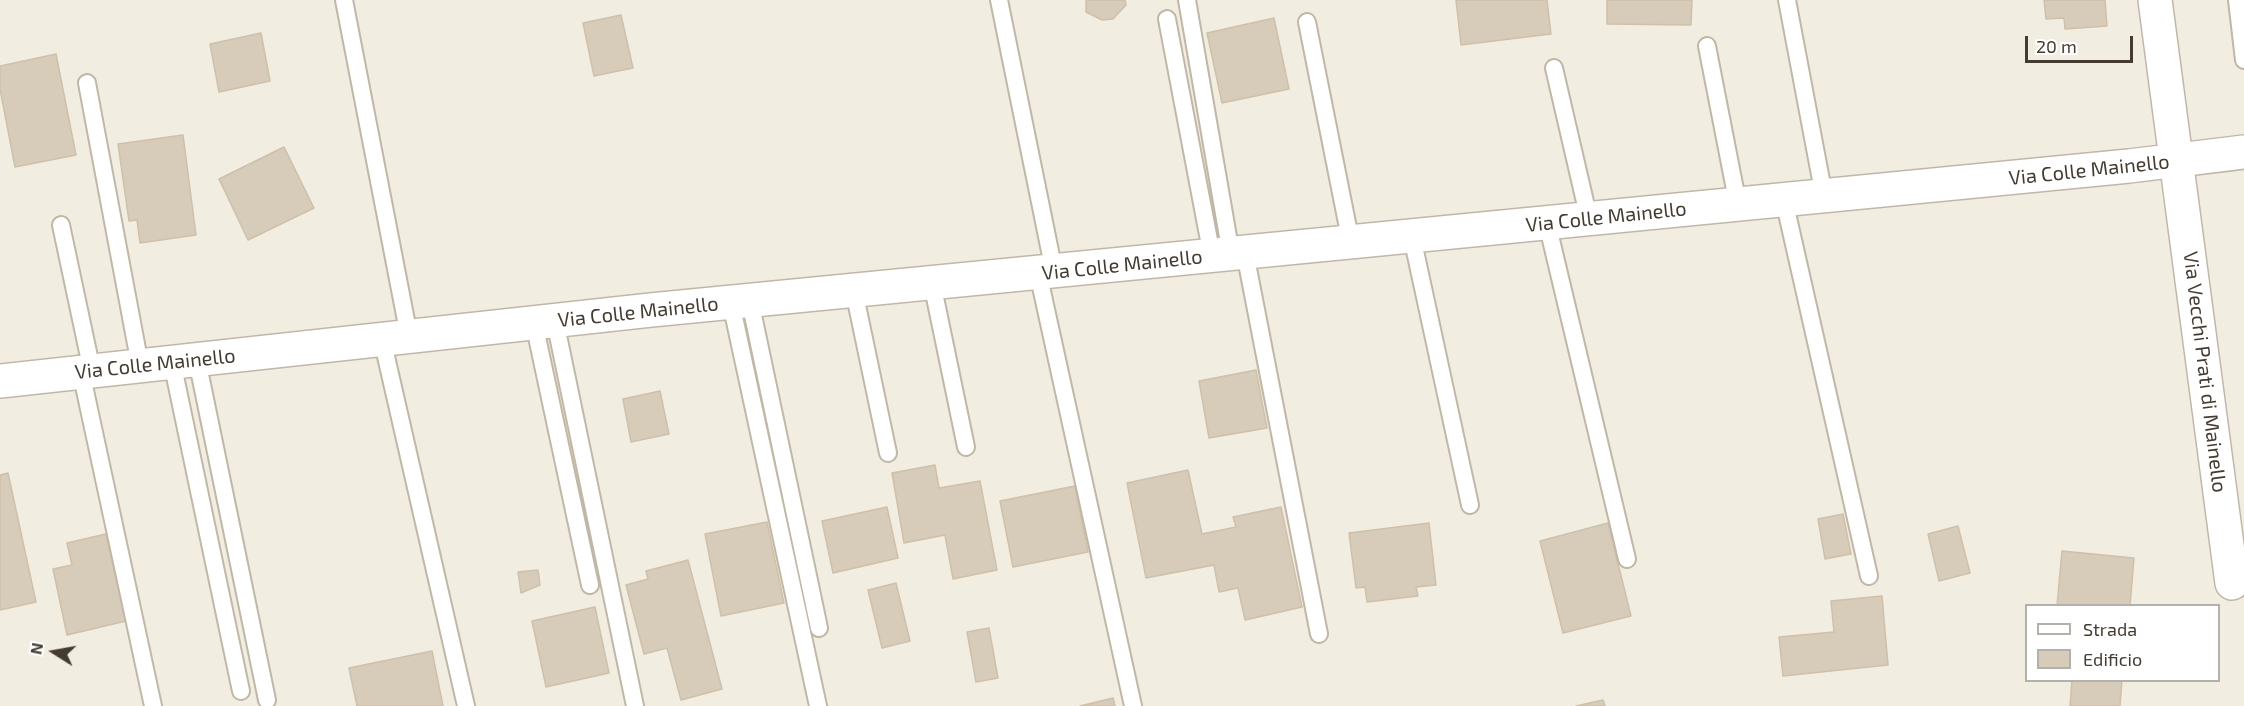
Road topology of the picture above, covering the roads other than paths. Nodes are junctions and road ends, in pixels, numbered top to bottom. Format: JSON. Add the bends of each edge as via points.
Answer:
{"nodes":[{"id":1,"x":344,"y":0,"type":"edge"},
{"id":2,"x":999,"y":0,"type":"edge"},
{"id":3,"x":1187,"y":0,"type":"edge"},
{"id":4,"x":1787,"y":0,"type":"edge"},
{"id":5,"x":2155,"y":0,"type":"edge"},
{"id":6,"x":2237,"y":0,"type":"edge"},
{"id":7,"x":1167,"y":18,"type":"dead end"},
{"id":8,"x":1307,"y":22,"type":"dead end"},
{"id":9,"x":1707,"y":46,"type":"dead end"},
{"id":10,"x":2244,"y":60,"type":"edge"},
{"id":11,"x":1554,"y":68,"type":"dead end"},
{"id":12,"x":87,"y":83,"type":"dead end"},
{"id":13,"x":2244,"y":152,"type":"edge"},
{"id":14,"x":2178,"y":161,"type":"junction"},
{"id":15,"x":1824,"y":196,"type":"junction"},
{"id":16,"x":1784,"y":200,"type":"junction"},
{"id":17,"x":1738,"y":204,"type":"junction"},
{"id":18,"x":1589,"y":219,"type":"junction"},
{"id":19,"x":1547,"y":223,"type":"junction"},
{"id":20,"x":62,"y":225,"type":"dead end"},
{"id":21,"x":1412,"y":237,"type":"junction"},
{"id":22,"x":1351,"y":243,"type":"junction"},
{"id":23,"x":1230,"y":254,"type":"junction"},
{"id":24,"x":1046,"y":272,"type":"junction"},
{"id":25,"x":932,"y":283,"type":"junction"},
{"id":26,"x":854,"y":291,"type":"junction"},
{"id":27,"x":741,"y":302,"type":"junction"},
{"id":28,"x":545,"y":322,"type":"junction"},
{"id":29,"x":395,"y":338,"type":"junction"},
{"id":30,"x":184,"y":361,"type":"junction"},
{"id":31,"x":140,"y":365,"type":"junction"},
{"id":32,"x":86,"y":371,"type":"junction"},
{"id":33,"x":0,"y":381,"type":"edge"},
{"id":34,"x":966,"y":447,"type":"dead end"},
{"id":35,"x":888,"y":453,"type":"dead end"},
{"id":36,"x":1470,"y":505,"type":"dead end"},
{"id":37,"x":1627,"y":560,"type":"dead end"},
{"id":38,"x":1869,"y":576,"type":"dead end"},
{"id":39,"x":2232,"y":583,"type":"dead end"},
{"id":40,"x":590,"y":585,"type":"dead end"},
{"id":41,"x":819,"y":628,"type":"dead end"},
{"id":42,"x":1319,"y":633,"type":"dead end"},
{"id":43,"x":241,"y":691,"type":"dead end"},
{"id":44,"x":267,"y":700,"type":"dead end"},
{"id":45,"x":153,"y":706,"type":"edge"},
{"id":46,"x":466,"y":706,"type":"edge"},
{"id":47,"x":635,"y":706,"type":"edge"},
{"id":48,"x":818,"y":706,"type":"edge"},
{"id":49,"x":1133,"y":706,"type":"edge"}],
"edges":[{"from":1,"to":29,"type":"lane"},
{"from":2,"to":24,"type":"lane"},
{"from":3,"to":23,"type":"lane"},
{"from":4,"to":15,"type":"lane"},
{"from":5,"to":14,"type":"street","name":"Via Vecchi Prati di Mainello"},
{"from":6,"to":10,"type":"lane"},
{"from":7,"to":23,"type":"lane"},
{"from":8,"to":22,"type":"lane"},
{"from":9,"to":17,"type":"lane"},
{"from":11,"to":18,"type":"lane"},
{"from":12,"to":31,"type":"lane"},
{"from":13,"to":14,"type":"street","name":"Via Colle Mainello"},
{"from":14,"to":15,"type":"street","name":"Via Colle Mainello"},
{"from":14,"to":39,"type":"street","name":"Via Vecchi Prati di Mainello"},
{"from":15,"to":16,"type":"street","name":"Via Colle Mainello"},
{"from":16,"to":17,"type":"street","name":"Via Colle Mainello"},
{"from":16,"to":38,"type":"lane"},
{"from":17,"to":18,"type":"street","name":"Via Colle Mainello"},
{"from":18,"to":19,"type":"street","name":"Via Colle Mainello"},
{"from":19,"to":21,"type":"street","name":"Via Colle Mainello"},
{"from":19,"to":37,"type":"lane"},
{"from":20,"to":32,"type":"lane"},
{"from":21,"to":22,"type":"street","name":"Via Colle Mainello"},
{"from":21,"to":36,"type":"lane"},
{"from":22,"to":23,"type":"street","name":"Via Colle Mainello"},
{"from":23,"to":24,"type":"street","name":"Via Colle Mainello"},
{"from":23,"to":42,"type":"lane"},
{"from":24,"to":25,"type":"street","name":"Via Colle Mainello"},
{"from":24,"to":49,"type":"lane"},
{"from":25,"to":26,"type":"street","name":"Via Colle Mainello"},
{"from":25,"to":34,"type":"lane"},
{"from":26,"to":27,"type":"street","name":"Via Colle Mainello"},
{"from":26,"to":35,"type":"lane"},
{"from":27,"to":28,"type":"street","name":"Via Colle Mainello"},
{"from":27,"to":41,"type":"lane"},
{"from":27,"to":48,"type":"lane"},
{"from":28,"to":29,"type":"street","name":"Via Colle Mainello"},
{"from":28,"to":40,"type":"lane"},
{"from":28,"to":47,"type":"lane"},
{"from":29,"to":30,"type":"street","name":"Via Colle Mainello"},
{"from":29,"to":46,"type":"lane"},
{"from":30,"to":31,"type":"street","name":"Via Colle Mainello"},
{"from":30,"to":43,"type":"lane"},
{"from":30,"to":44,"type":"lane"},
{"from":31,"to":32,"type":"street","name":"Via Colle Mainello"},
{"from":32,"to":33,"type":"street","name":"Via Colle Mainello"},
{"from":32,"to":45,"type":"lane"}]}
